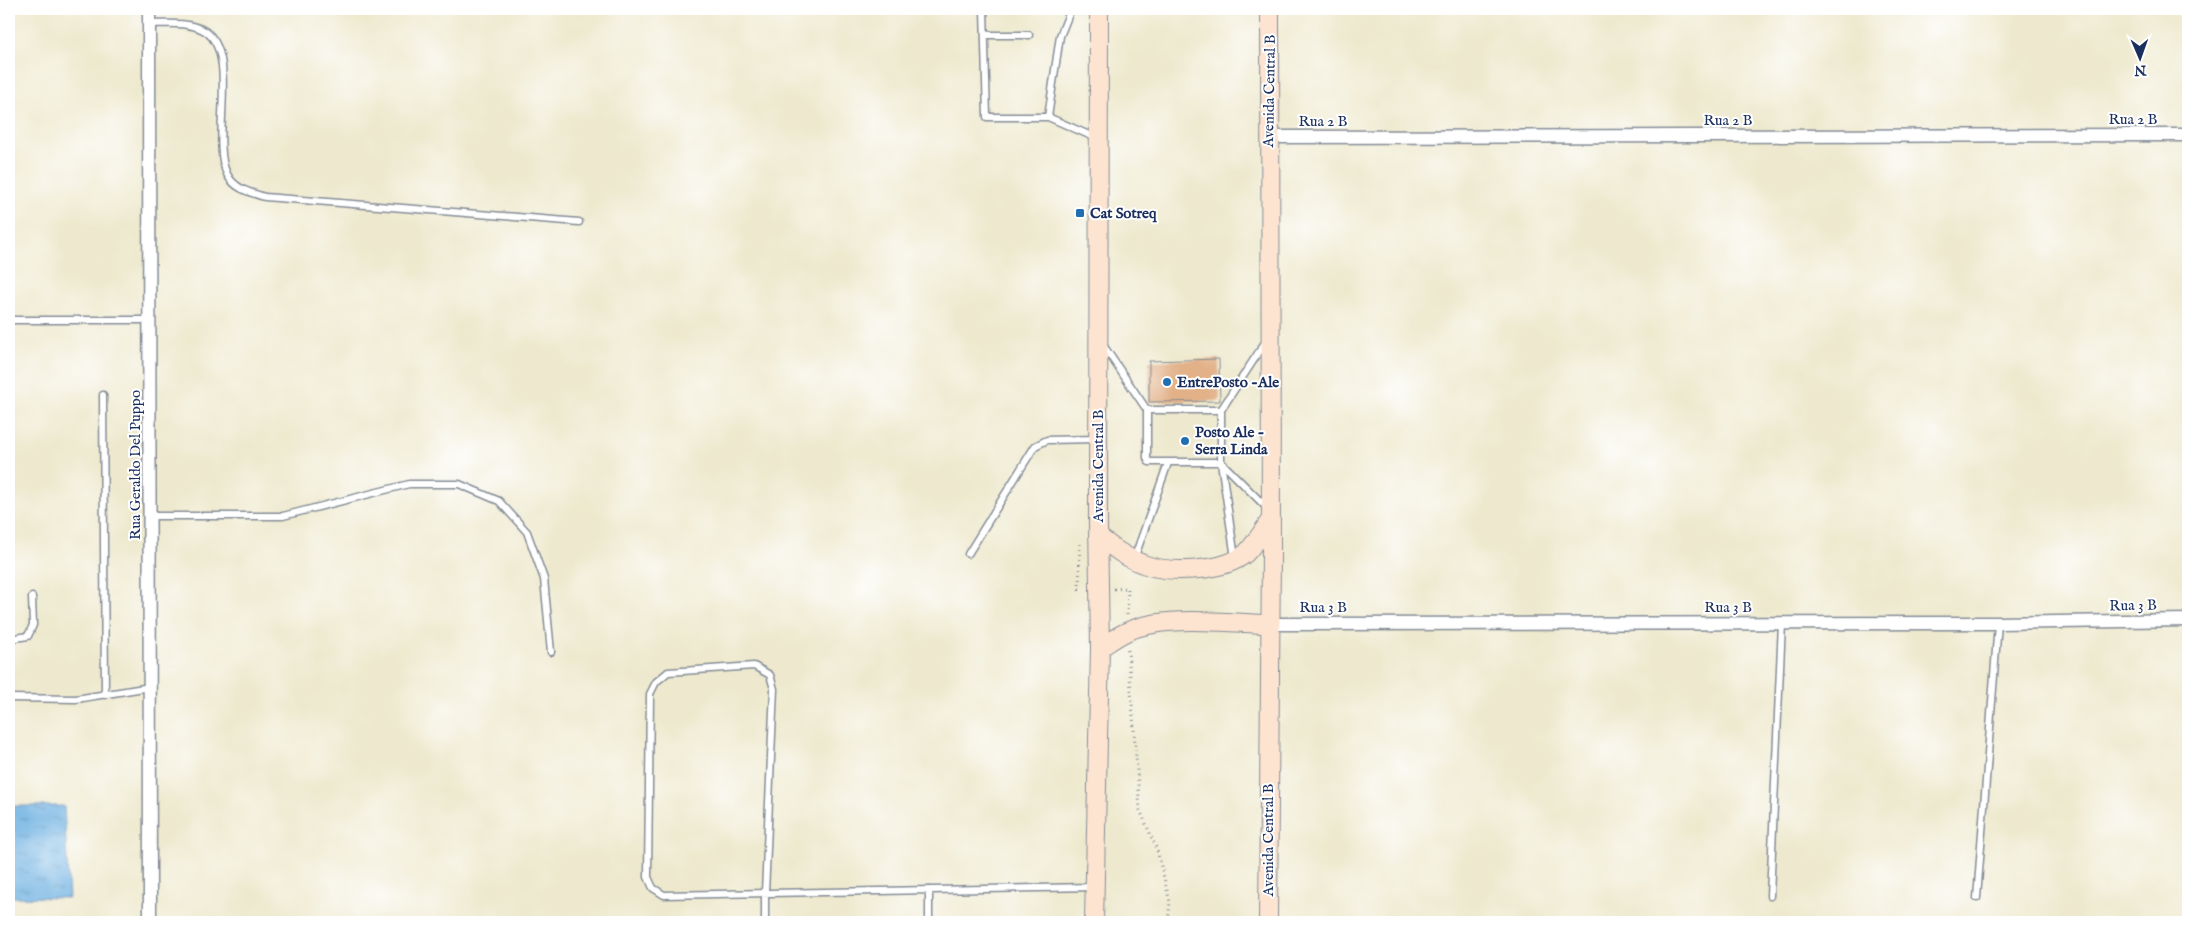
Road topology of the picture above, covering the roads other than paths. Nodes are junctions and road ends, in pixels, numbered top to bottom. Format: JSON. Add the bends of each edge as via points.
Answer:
{"nodes":[{"id":1,"x":149,"y":9,"type":"edge"},
{"id":2,"x":984,"y":9,"type":"edge"},
{"id":3,"x":1071,"y":9,"type":"edge"},
{"id":4,"x":1099,"y":9,"type":"edge"},
{"id":5,"x":1270,"y":9,"type":"edge"},
{"id":6,"x":149,"y":24,"type":"junction"},
{"id":7,"x":984,"y":35,"type":"junction"},
{"id":8,"x":1029,"y":35,"type":"dead end"},
{"id":9,"x":1048,"y":117,"type":"junction"},
{"id":10,"x":2188,"y":135,"type":"edge"},
{"id":11,"x":1268,"y":137,"type":"junction"},
{"id":12,"x":1100,"y":139,"type":"junction"},
{"id":13,"x":579,"y":222,"type":"dead end"},
{"id":14,"x":9,"y":320,"type":"edge"},
{"id":15,"x":151,"y":320,"type":"junction"},
{"id":16,"x":1269,"y":336,"type":"junction"},
{"id":17,"x":1099,"y":339,"type":"junction"},
{"id":18,"x":103,"y":395,"type":"dead end"},
{"id":19,"x":1147,"y":410,"type":"junction"},
{"id":20,"x":1221,"y":410,"type":"junction"},
{"id":21,"x":1098,"y":439,"type":"junction"},
{"id":22,"x":1221,"y":462,"type":"junction"},
{"id":23,"x":1168,"y":463,"type":"junction"},
{"id":24,"x":151,"y":516,"type":"junction"},
{"id":25,"x":1269,"y":516,"type":"junction"},
{"id":26,"x":1098,"y":536,"type":"junction"},
{"id":27,"x":968,"y":554,"type":"dead end"},
{"id":28,"x":1235,"y":559,"type":"junction"},
{"id":29,"x":1134,"y":560,"type":"junction"},
{"id":30,"x":32,"y":596,"type":"dead end"},
{"id":31,"x":2188,"y":620,"type":"edge"},
{"id":32,"x":1782,"y":623,"type":"junction"},
{"id":33,"x":1998,"y":623,"type":"junction"},
{"id":34,"x":1269,"y":624,"type":"junction"},
{"id":35,"x":9,"y":639,"type":"edge"},
{"id":36,"x":1100,"y":648,"type":"junction"},
{"id":37,"x":551,"y":652,"type":"dead end"},
{"id":38,"x":150,"y":687,"type":"junction"},
{"id":39,"x":105,"y":695,"type":"junction"},
{"id":40,"x":9,"y":698,"type":"edge"},
{"id":41,"x":1095,"y":887,"type":"junction"},
{"id":42,"x":929,"y":890,"type":"junction"},
{"id":43,"x":766,"y":893,"type":"junction"},
{"id":44,"x":1770,"y":896,"type":"dead end"},
{"id":45,"x":1977,"y":898,"type":"dead end"},
{"id":46,"x":150,"y":922,"type":"edge"},
{"id":47,"x":765,"y":922,"type":"edge"},
{"id":48,"x":929,"y":922,"type":"edge"},
{"id":49,"x":1094,"y":922,"type":"edge"},
{"id":50,"x":1268,"y":922,"type":"edge"}],
"edges":[{"from":1,"to":6,"type":"street","name":"Rua Geraldo Del Puppo"},
{"from":2,"to":7,"type":"lane"},
{"from":3,"to":9,"type":"lane","via":[[1060,36]]},
{"from":4,"to":12,"type":"main road","name":"Avenida Central B"},
{"from":5,"to":11,"type":"main road","name":"Avenida Central B"},
{"from":6,"to":13,"type":"lane","via":[[188,24],[205,31],[216,44],[222,63],[222,157],[227,175],[241,190],[265,197]]},
{"from":6,"to":15,"type":"street","name":"Rua Geraldo Del Puppo"},
{"from":7,"to":8,"type":"lane"},
{"from":7,"to":9,"type":"lane","via":[[987,116]]},
{"from":9,"to":12,"type":"lane"},
{"from":10,"to":11,"type":"street","name":"Rua 2 B"},
{"from":11,"to":16,"type":"main road","name":"Avenida Central B"},
{"from":12,"to":17,"type":"main road","name":"Avenida Central B"},
{"from":14,"to":15,"type":"lane"},
{"from":15,"to":24,"type":"street","name":"Rua Geraldo Del Puppo"},
{"from":16,"to":20,"type":"lane"},
{"from":16,"to":25,"type":"main road","name":"Avenida Central B"},
{"from":17,"to":19,"type":"lane"},
{"from":17,"to":21,"type":"main road","name":"Avenida Central B"},
{"from":18,"to":39,"type":"lane"},
{"from":19,"to":20,"type":"lane"},
{"from":19,"to":23,"type":"lane","via":[[1147,458],[1154,464]]},
{"from":20,"to":22,"type":"lane"},
{"from":21,"to":26,"type":"main road","name":"Avenida Central B"},
{"from":21,"to":27,"type":"lane","via":[[1046,440],[1034,446]]},
{"from":22,"to":23,"type":"lane"},
{"from":22,"to":25,"type":"lane"},
{"from":22,"to":28,"type":"lane"},
{"from":23,"to":29,"type":"lane"},
{"from":24,"to":37,"type":"lane","via":[[283,516],[409,484],[459,484],[499,501],[527,532],[544,579]]},
{"from":24,"to":38,"type":"street","name":"Rua Geraldo Del Puppo"},
{"from":25,"to":28,"type":"main road","via":[[1246,553]]},
{"from":25,"to":34,"type":"main road","name":"Avenida Central B"},
{"from":26,"to":29,"type":"main road"},
{"from":26,"to":36,"type":"main road","name":"Avenida Central B"},
{"from":28,"to":29,"type":"main road","via":[[1220,566],[1167,570]]},
{"from":30,"to":35,"type":"lane","via":[[33,625],[28,636]]},
{"from":31,"to":33,"type":"street","name":"Rua 3 B"},
{"from":32,"to":33,"type":"street","name":"Rua 3 B"},
{"from":32,"to":34,"type":"street","name":"Rua 3 B"},
{"from":32,"to":44,"type":"lane"},
{"from":33,"to":45,"type":"lane"},
{"from":34,"to":36,"type":"main road","via":[[1176,621],[1153,624],[1126,631]]},
{"from":34,"to":50,"type":"main road","name":"Avenida Central B"},
{"from":36,"to":41,"type":"main road","name":"Avenida Central B"},
{"from":38,"to":39,"type":"lane"},
{"from":38,"to":46,"type":"street","name":"Rua Geraldo Del Puppo"},
{"from":39,"to":40,"type":"lane","via":[[76,699]]},
{"from":41,"to":42,"type":"lane"},
{"from":41,"to":49,"type":"main road","name":"Avenida Central B"},
{"from":42,"to":43,"type":"lane"},
{"from":42,"to":48,"type":"lane"},
{"from":43,"to":43,"type":"lane","via":[[664,895],[653,888],[648,877],[650,694],[656,682],[668,672],[754,666],[770,675],[774,689]]},
{"from":43,"to":47,"type":"lane"}]}
